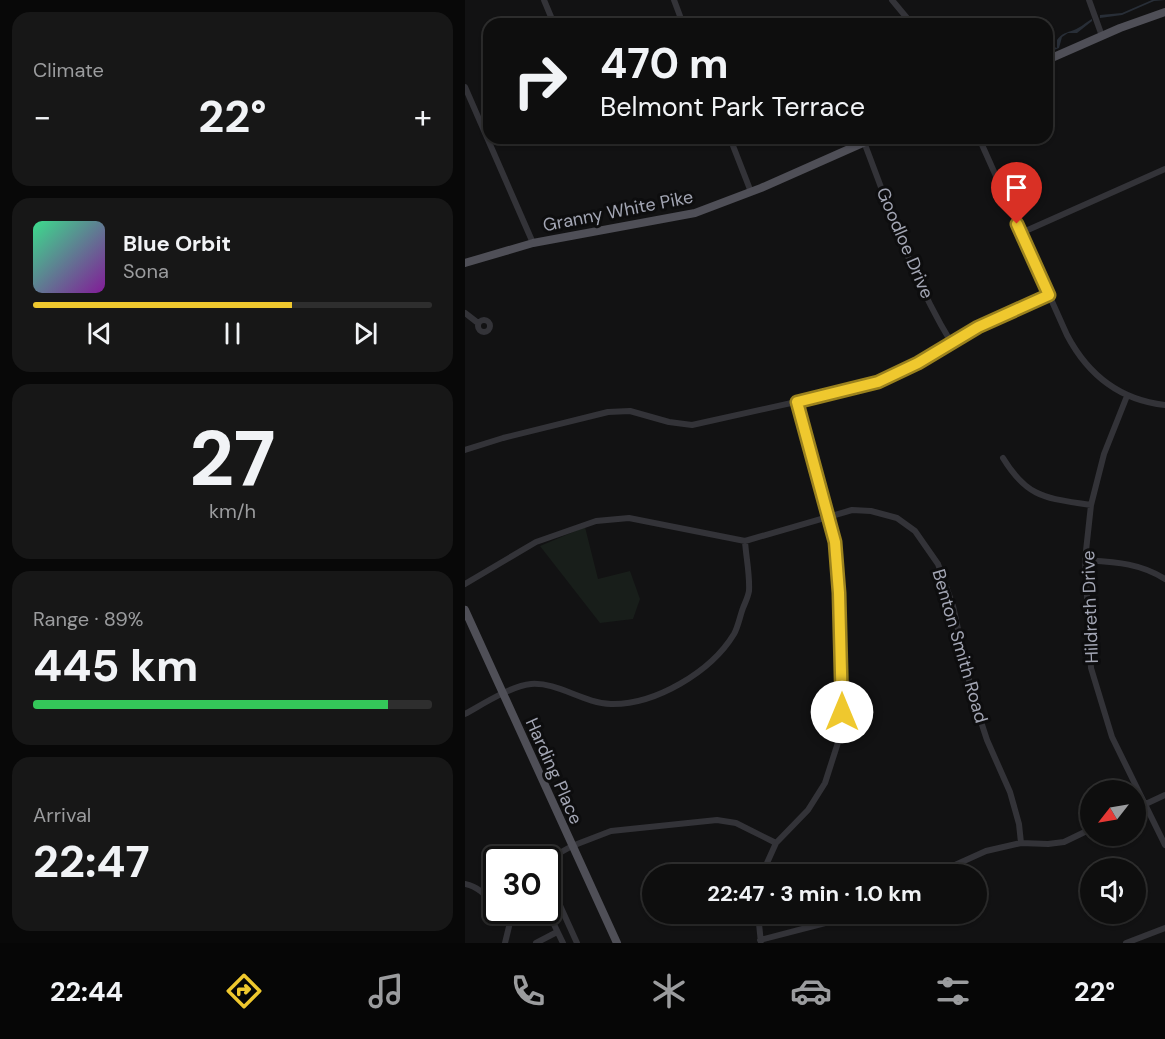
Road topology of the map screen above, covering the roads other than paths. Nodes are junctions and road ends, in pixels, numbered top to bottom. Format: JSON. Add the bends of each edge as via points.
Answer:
{"nodes":[{"id":1,"x":544,"y":0,"type":"edge"},
{"id":2,"x":674,"y":0,"type":"edge"},
{"id":3,"x":892,"y":0,"type":"edge"},
{"id":4,"x":1089,"y":0,"type":"edge"},
{"id":5,"x":1165,"y":12,"type":"edge"},
{"id":6,"x":552,"y":18,"type":"edge"},
{"id":7,"x":681,"y":18,"type":"edge"},
{"id":8,"x":907,"y":18,"type":"edge"},
{"id":9,"x":1102,"y":36,"type":"junction"},
{"id":10,"x":1053,"y":57,"type":"edge"},
{"id":11,"x":465,"y":87,"type":"edge"},
{"id":12,"x":483,"y":128,"type":"edge"},
{"id":13,"x":490,"y":144,"type":"edge"},
{"id":14,"x":732,"y":144,"type":"edge"},
{"id":15,"x":859,"y":144,"type":"edge"},
{"id":16,"x":865,"y":144,"type":"edge"},
{"id":17,"x":982,"y":144,"type":"edge"},
{"id":18,"x":1165,"y":169,"type":"edge"},
{"id":19,"x":751,"y":192,"type":"junction"},
{"id":20,"x":1021,"y":233,"type":"junction"},
{"id":21,"x":533,"y":243,"type":"junction"},
{"id":22,"x":465,"y":263,"type":"edge"},
{"id":23,"x":1049,"y":295,"type":"junction"},
{"id":24,"x":465,"y":313,"type":"edge"},
{"id":25,"x":478,"y":323,"type":"dead end"},
{"id":26,"x":951,"y":342,"type":"junction"},
{"id":27,"x":1127,"y":396,"type":"junction"},
{"id":28,"x":797,"y":402,"type":"junction"},
{"id":29,"x":1165,"y":405,"type":"edge"},
{"id":30,"x":465,"y":450,"type":"edge"},
{"id":31,"x":1003,"y":458,"type":"dead end"},
{"id":32,"x":1091,"y":505,"type":"junction"},
{"id":33,"x":828,"y":515,"type":"junction"},
{"id":34,"x":745,"y":541,"type":"junction"},
{"id":35,"x":1085,"y":560,"type":"junction"},
{"id":36,"x":1165,"y":579,"type":"edge"},
{"id":37,"x":465,"y":584,"type":"edge"},
{"id":38,"x":465,"y":610,"type":"edge"},
{"id":39,"x":503,"y":694,"type":"junction"},
{"id":40,"x":465,"y":714,"type":"edge"},
{"id":41,"x":1134,"y":780,"type":"edge"},
{"id":42,"x":1165,"y":795,"type":"edge"},
{"id":43,"x":1146,"y":804,"type":"joint"},
{"id":44,"x":1080,"y":835,"type":"edge"},
{"id":45,"x":776,"y":843,"type":"junction"},
{"id":46,"x":1021,"y":843,"type":"junction"},
{"id":47,"x":1165,"y":845,"type":"edge"},
{"id":48,"x":572,"y":846,"type":"junction"},
{"id":49,"x":561,"y":852,"type":"edge"},
{"id":50,"x":767,"y":864,"type":"edge"},
{"id":51,"x":957,"y":864,"type":"edge"},
{"id":52,"x":465,"y":884,"type":"edge"},
{"id":53,"x":483,"y":892,"type":"edge"},
{"id":54,"x":561,"y":908,"type":"edge"},
{"id":55,"x":509,"y":924,"type":"edge"},
{"id":56,"x":553,"y":924,"type":"edge"},
{"id":57,"x":759,"y":924,"type":"edge"},
{"id":58,"x":823,"y":924,"type":"edge"},
{"id":59,"x":1165,"y":928,"type":"edge"},
{"id":60,"x":557,"y":932,"type":"junction"},
{"id":61,"x":575,"y":940,"type":"edge"},
{"id":62,"x":761,"y":941,"type":"edge"},
{"id":63,"x":505,"y":943,"type":"edge"},
{"id":64,"x":536,"y":943,"type":"edge"},
{"id":65,"x":562,"y":943,"type":"edge"},
{"id":66,"x":617,"y":943,"type":"edge"},
{"id":67,"x":1126,"y":943,"type":"edge"}],
"edges":[{"from":1,"to":6,"type":"street"},
{"from":2,"to":7,"type":"street"},
{"from":3,"to":8,"type":"street"},
{"from":4,"to":9,"type":"street"},
{"from":5,"to":9,"type":"main road"},
{"from":9,"to":10,"type":"main road"},
{"from":11,"to":12,"type":"street"},
{"from":13,"to":21,"type":"street"},
{"from":14,"to":19,"type":"street"},
{"from":15,"to":19,"type":"main road","name":"Granny White Pike"},
{"from":16,"to":26,"type":"street","name":"Goodloe Drive","via":[[906,253]]},
{"from":17,"to":20,"type":"street"},
{"from":18,"to":20,"type":"street"},
{"from":19,"to":21,"type":"main road","name":"Granny White Pike","via":[[687,215]]},
{"from":20,"to":23,"type":"street"},
{"from":21,"to":22,"type":"main road","name":"Granny White Pike"},
{"from":23,"to":26,"type":"street"},
{"from":23,"to":27,"type":"street","via":[[1083,362]]},
{"from":24,"to":25,"type":"street"},
{"from":26,"to":28,"type":"street","via":[[878,382]]},
{"from":27,"to":29,"type":"street"},
{"from":27,"to":32,"type":"street","name":"Hildreth Drive","via":[[1104,454]]},
{"from":28,"to":30,"type":"street","via":[[687,425],[630,411],[608,412]]},
{"from":28,"to":33,"type":"street"},
{"from":31,"to":32,"type":"street","via":[[1016,478],[1036,493]]},
{"from":32,"to":35,"type":"street","name":"Hildreth Drive"},
{"from":33,"to":34,"type":"street","name":"Benton Smith Road"},
{"from":33,"to":45,"type":"street","via":[[835,542],[839,593],[842,730],[825,783],[808,810]]},
{"from":33,"to":46,"type":"street","name":"Benton Smith Road","via":[[852,510],[897,518],[915,531],[938,564],[953,606],[972,694],[1009,792]]},
{"from":34,"to":37,"type":"street","name":"Benton Smith Road","via":[[629,518],[596,521],[536,542]]},
{"from":34,"to":39,"type":"street","via":[[749,592],[734,634],[685,681],[658,695],[610,704],[530,684]]},
{"from":35,"to":36,"type":"street","via":[[1132,564]]},
{"from":35,"to":41,"type":"street","name":"Hildreth Drive","via":[[1091,668],[1112,737]]},
{"from":38,"to":39,"type":"main road","name":"Harding Place"},
{"from":39,"to":40,"type":"street"},
{"from":39,"to":48,"type":"main road","name":"Harding Place"},
{"from":42,"to":43,"type":"street"},
{"from":43,"to":47,"type":"street","name":"Hildreth Drive"},
{"from":44,"to":46,"type":"street","via":[[1064,842]]},
{"from":45,"to":48,"type":"street","via":[[736,823],[717,820],[611,831]]},
{"from":45,"to":50,"type":"street"},
{"from":46,"to":51,"type":"street","via":[[986,851]]},
{"from":48,"to":49,"type":"street"},
{"from":48,"to":66,"type":"main road","name":"Harding Place"},
{"from":52,"to":53,"type":"street"},
{"from":54,"to":61,"type":"street"},
{"from":55,"to":63,"type":"street"},
{"from":56,"to":60,"type":"street"},
{"from":57,"to":62,"type":"street"},
{"from":58,"to":62,"type":"street"},
{"from":59,"to":67,"type":"street"},
{"from":60,"to":64,"type":"street"},
{"from":60,"to":65,"type":"street"},
{"from":61,"to":65,"type":"street"}]}
